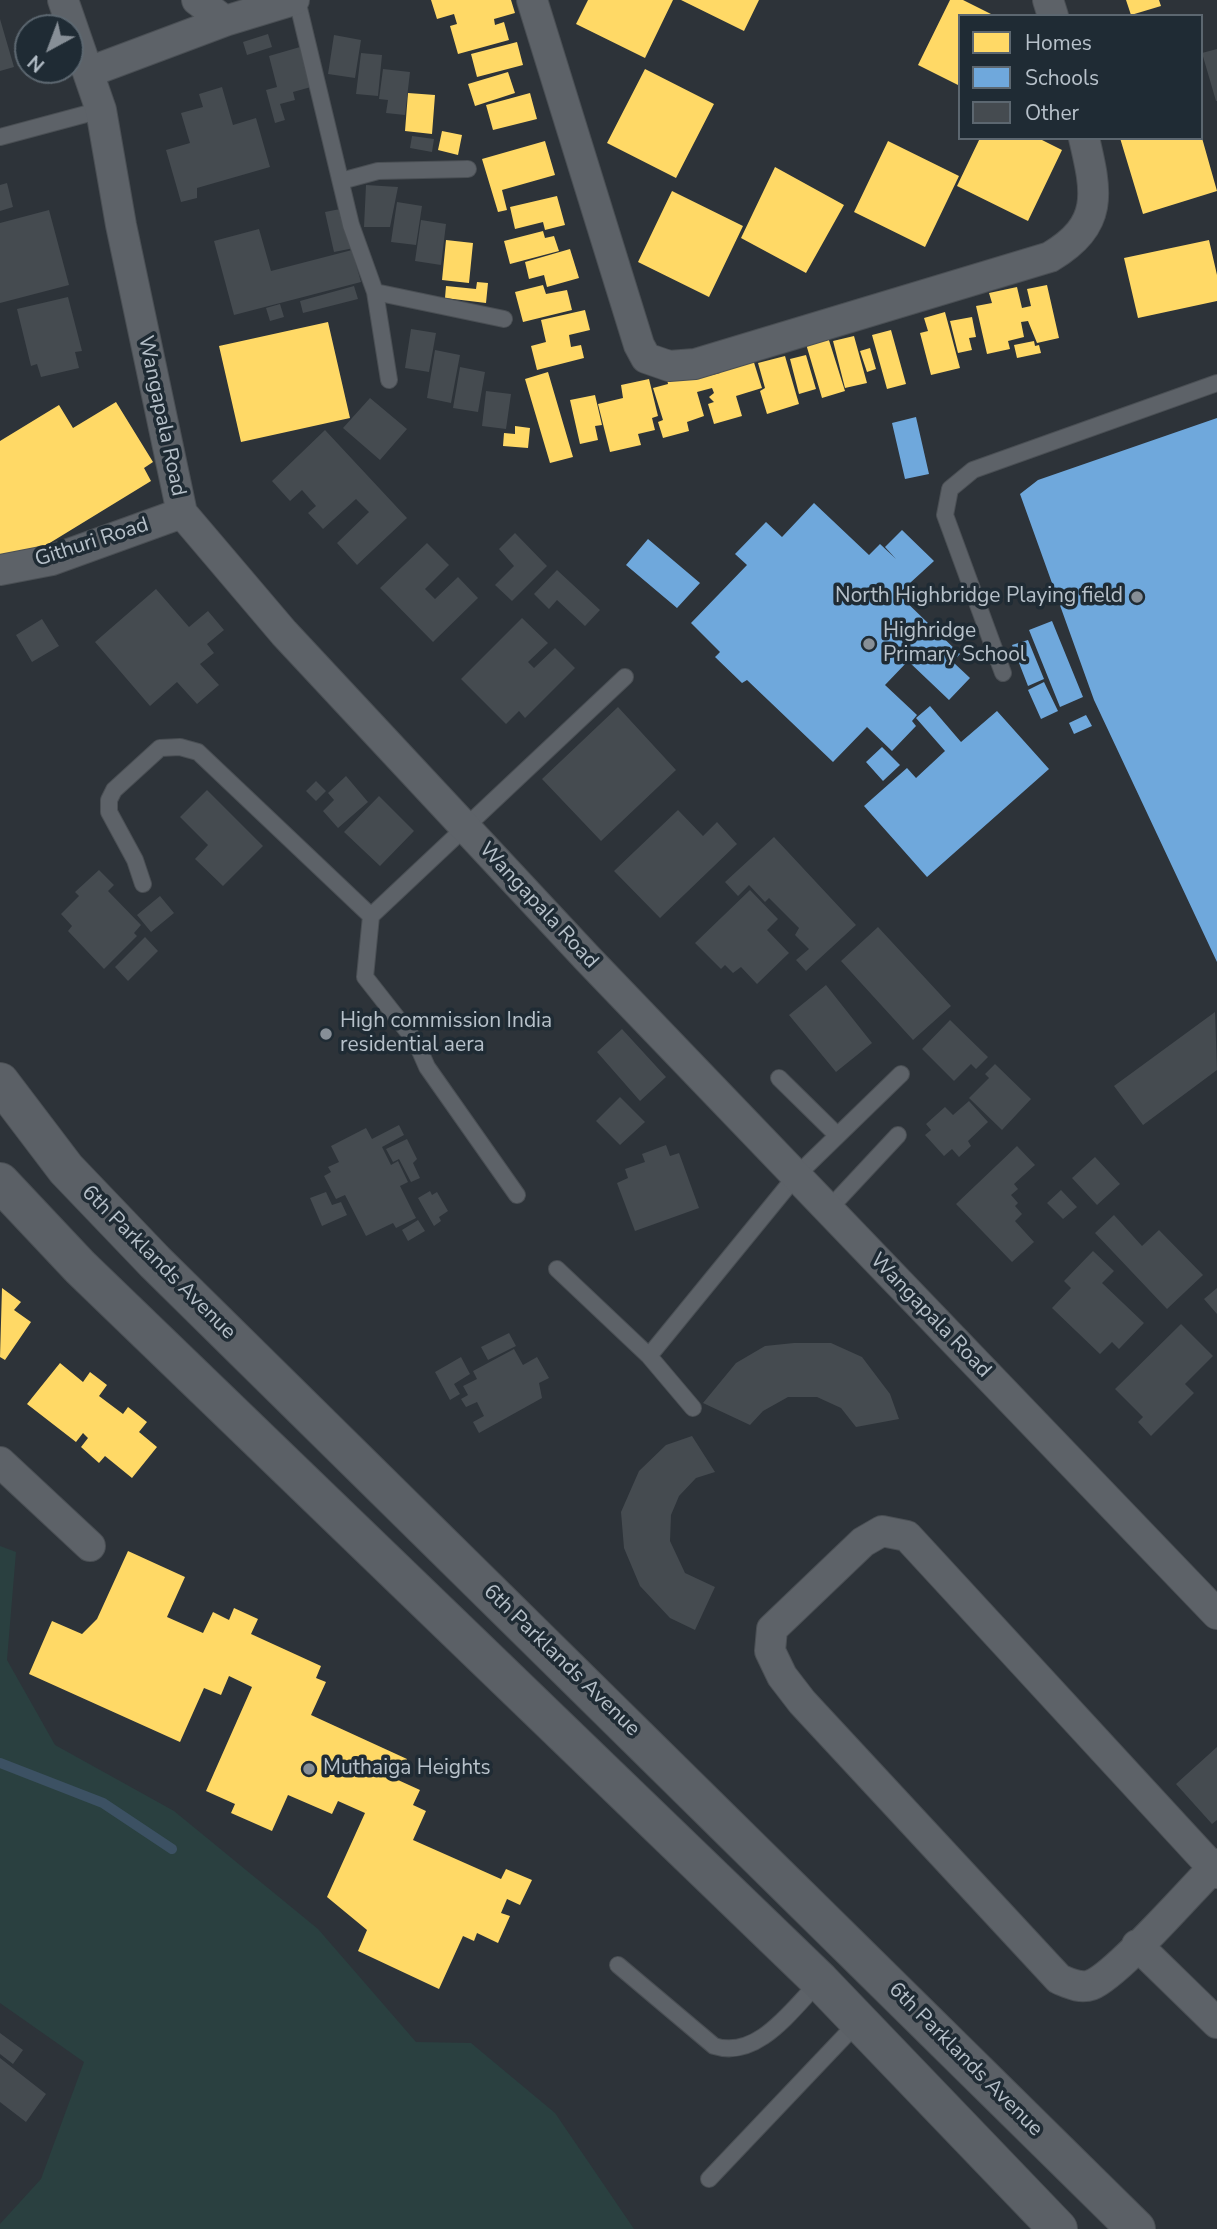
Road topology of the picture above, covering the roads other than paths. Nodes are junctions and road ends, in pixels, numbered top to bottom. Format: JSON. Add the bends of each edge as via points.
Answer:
{"nodes":[{"id":1,"x":63,"y":0,"type":"edge"},
{"id":2,"x":197,"y":0,"type":"edge"},
{"id":3,"x":296,"y":0,"type":"edge"},
{"id":4,"x":532,"y":0,"type":"edge"},
{"id":5,"x":225,"y":21,"type":"junction"},
{"id":6,"x":89,"y":72,"type":"junction"},
{"id":7,"x":100,"y":110,"type":"junction"},
{"id":8,"x":0,"y":137,"type":"edge"},
{"id":9,"x":1084,"y":140,"type":"edge"},
{"id":10,"x":468,"y":169,"type":"dead end"},
{"id":11,"x":341,"y":181,"type":"junction"},
{"id":12,"x":375,"y":292,"type":"junction"},
{"id":13,"x":504,"y":319,"type":"dead end"},
{"id":14,"x":389,"y":380,"type":"dead end"},
{"id":15,"x":1217,"y":383,"type":"edge"},
{"id":16,"x":182,"y":513,"type":"junction"},
{"id":17,"x":0,"y":570,"type":"edge"},
{"id":18,"x":1003,"y":673,"type":"dead end"},
{"id":19,"x":625,"y":677,"type":"dead end"},
{"id":20,"x":466,"y":829,"type":"junction"},
{"id":21,"x":143,"y":884,"type":"dead end"},
{"id":22,"x":371,"y":916,"type":"junction"},
{"id":23,"x":901,"y":1074,"type":"dead end"},
{"id":24,"x":779,"y":1078,"type":"dead end"},
{"id":25,"x":0,"y":1082,"type":"edge"},
{"id":26,"x":837,"y":1135,"type":"junction"},
{"id":27,"x":898,"y":1135,"type":"dead end"},
{"id":28,"x":796,"y":1176,"type":"junction"},
{"id":29,"x":0,"y":1182,"type":"edge"},
{"id":30,"x":517,"y":1195,"type":"dead end"},
{"id":31,"x":828,"y":1210,"type":"junction"},
{"id":32,"x":557,"y":1269,"type":"dead end"},
{"id":33,"x":649,"y":1356,"type":"junction"},
{"id":34,"x":693,"y":1408,"type":"dead end"},
{"id":35,"x":0,"y":1462,"type":"edge"},
{"id":36,"x":90,"y":1546,"type":"dead end"},
{"id":37,"x":1217,"y":1614,"type":"edge"},
{"id":38,"x":1216,"y":1868,"type":"edge"},
{"id":39,"x":1137,"y":1945,"type":"junction"},
{"id":40,"x":618,"y":1965,"type":"dead end"},
{"id":41,"x":820,"y":1981,"type":"junction"},
{"id":42,"x":860,"y":2020,"type":"junction"},
{"id":43,"x":1217,"y":2023,"type":"edge"},
{"id":44,"x":709,"y":2179,"type":"dead end"},
{"id":45,"x":1058,"y":2229,"type":"edge"},
{"id":46,"x":1136,"y":2229,"type":"edge"}],
"edges":[{"from":1,"to":6,"type":"street","name":"Wangapala Road"},
{"from":2,"to":5,"type":"street"},
{"from":3,"to":5,"type":"street"},
{"from":3,"to":11,"type":"lane"},
{"from":4,"to":9,"type":"street","via":[[639,345],[646,358],[669,366],[758,347],[1050,257],[1073,244],[1089,223],[1095,201]]},
{"from":5,"to":6,"type":"street"},
{"from":6,"to":7,"type":"street","name":"Wangapala Road"},
{"from":7,"to":8,"type":"lane"},
{"from":7,"to":16,"type":"street","name":"Wangapala Road"},
{"from":10,"to":11,"type":"lane","via":[[378,172]]},
{"from":11,"to":12,"type":"lane"},
{"from":12,"to":13,"type":"lane"},
{"from":12,"to":14,"type":"lane"},
{"from":15,"to":18,"type":"lane","via":[[973,470],[950,489],[945,515]]},
{"from":16,"to":17,"type":"street","name":"Githuri Road","via":[[52,560]]},
{"from":16,"to":20,"type":"street","name":"Wangapala Road","via":[[284,633]]},
{"from":19,"to":20,"type":"lane"},
{"from":20,"to":22,"type":"lane"},
{"from":20,"to":28,"type":"street","name":"Wangapala Road"},
{"from":21,"to":22,"type":"lane","via":[[109,812],[109,800],[160,748],[180,747],[198,752]]},
{"from":22,"to":30,"type":"lane","via":[[365,976],[416,1042],[427,1067]]},
{"from":23,"to":26,"type":"lane"},
{"from":24,"to":26,"type":"lane"},
{"from":25,"to":46,"type":"street","name":"6th Parklands Avenue","via":[[65,1170],[155,1262]]},
{"from":26,"to":28,"type":"lane"},
{"from":27,"to":31,"type":"lane"},
{"from":28,"to":31,"type":"street","name":"Wangapala Road"},
{"from":28,"to":33,"type":"lane"},
{"from":29,"to":41,"type":"street","via":[[80,1267]]},
{"from":31,"to":37,"type":"street","name":"Wangapala Road"},
{"from":32,"to":33,"type":"lane"},
{"from":33,"to":34,"type":"lane"},
{"from":35,"to":36,"type":"street"},
{"from":38,"to":39,"type":"street"},
{"from":38,"to":39,"type":"street","via":[[906,1536],[882,1531],[863,1542],[772,1629],[770,1651],[782,1676],[803,1702],[1059,1979],[1089,1986]]},
{"from":39,"to":43,"type":"street"},
{"from":40,"to":41,"type":"lane","via":[[714,2046],[730,2050],[759,2040]]},
{"from":41,"to":42,"type":"street"},
{"from":42,"to":44,"type":"lane"},
{"from":42,"to":45,"type":"street"}]}
